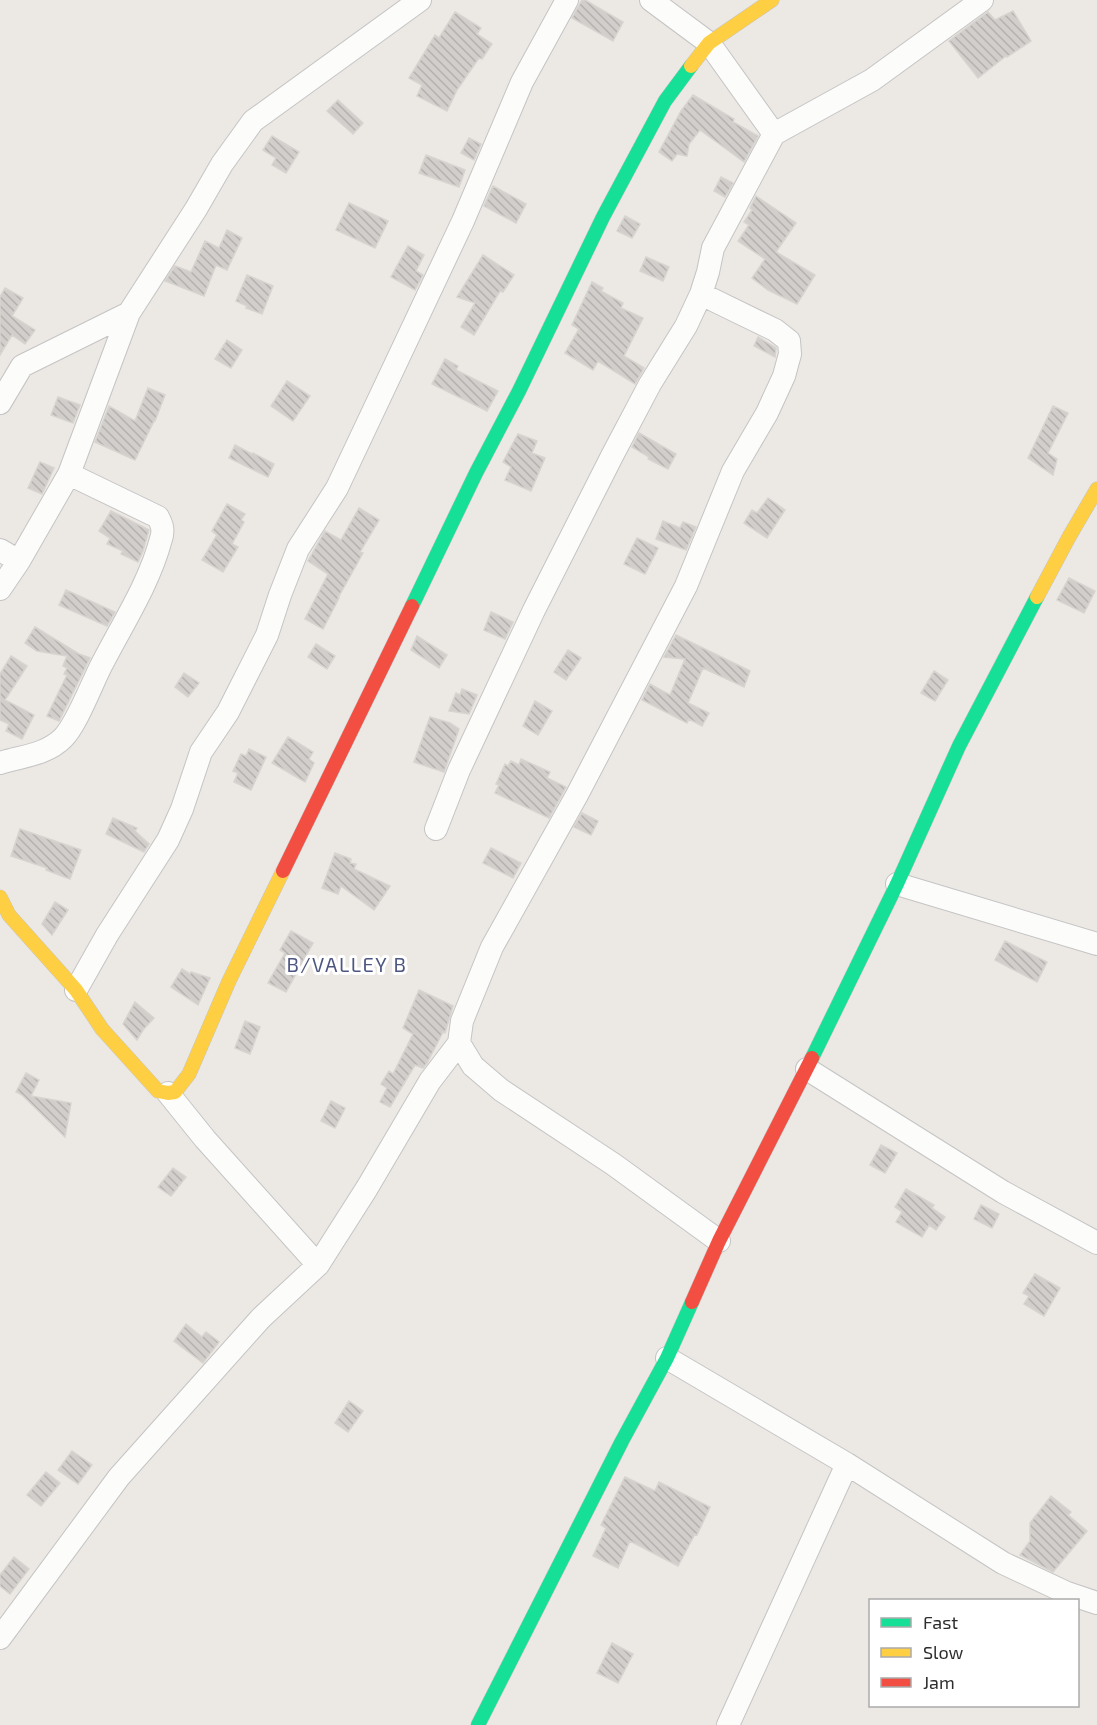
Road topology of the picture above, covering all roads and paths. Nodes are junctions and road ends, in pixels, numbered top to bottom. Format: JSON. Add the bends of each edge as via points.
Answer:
{"nodes":[{"id":1,"x":420,"y":0,"type":"edge"},
{"id":2,"x":567,"y":0,"type":"edge"},
{"id":3,"x":651,"y":0,"type":"edge"},
{"id":4,"x":772,"y":0,"type":"edge"},
{"id":5,"x":982,"y":0,"type":"edge"},
{"id":6,"x":709,"y":43,"type":"junction"},
{"id":7,"x":774,"y":134,"type":"junction"},
{"id":8,"x":701,"y":294,"type":"junction"},
{"id":9,"x":129,"y":313,"type":"junction"},
{"id":10,"x":0,"y":403,"type":"edge"},
{"id":11,"x":69,"y":474,"type":"junction"},
{"id":12,"x":1097,"y":489,"type":"edge"},
{"id":13,"x":9,"y":555,"type":"edge"},
{"id":14,"x":0,"y":589,"type":"edge"},
{"id":15,"x":0,"y":763,"type":"edge"},
{"id":16,"x":436,"y":829,"type":"dead end"},
{"id":17,"x":897,"y":884,"type":"junction"},
{"id":18,"x":0,"y":897,"type":"edge"},
{"id":19,"x":1097,"y":945,"type":"edge"},
{"id":20,"x":76,"y":990,"type":"junction"},
{"id":21,"x":459,"y":1043,"type":"junction"},
{"id":22,"x":807,"y":1069,"type":"junction"},
{"id":23,"x":168,"y":1093,"type":"junction"},
{"id":24,"x":719,"y":1241,"type":"junction"},
{"id":25,"x":1097,"y":1243,"type":"edge"},
{"id":26,"x":318,"y":1265,"type":"junction"},
{"id":27,"x":667,"y":1358,"type":"junction"},
{"id":28,"x":847,"y":1464,"type":"junction"},
{"id":29,"x":1097,"y":1603,"type":"edge"},
{"id":30,"x":0,"y":1638,"type":"edge"},
{"id":31,"x":478,"y":1725,"type":"edge"},
{"id":32,"x":728,"y":1725,"type":"edge"}],
"edges":[{"from":1,"to":9,"type":"street","via":[[253,121]]},
{"from":2,"to":20,"type":"street","via":[[522,82],[463,221],[337,488],[298,549],[262,644],[228,712],[201,752],[168,840]]},
{"from":3,"to":6,"type":"street"},
{"from":4,"to":6,"type":"street"},
{"from":5,"to":7,"type":"street","via":[[872,80]]},
{"from":6,"to":7,"type":"street"},
{"from":6,"to":23,"type":"street","via":[[665,100],[603,217],[229,981],[189,1074],[180,1087]]},
{"from":7,"to":8,"type":"street","via":[[713,248]]},
{"from":8,"to":16,"type":"street","via":[[612,456],[540,600],[459,770]]},
{"from":8,"to":21,"type":"street","via":[[775,330],[789,341],[784,376],[733,471],[687,586],[492,947],[462,1021]]},
{"from":9,"to":10,"type":"street","via":[[22,366]]},
{"from":9,"to":11,"type":"street"},
{"from":11,"to":13,"type":"street"},
{"from":11,"to":15,"type":"street","via":[[158,517],[163,526],[162,537],[144,587],[68,732],[50,748]]},
{"from":12,"to":17,"type":"street","via":[[959,746]]},
{"from":13,"to":14,"type":"street"},
{"from":17,"to":19,"type":"street"},
{"from":17,"to":22,"type":"street"},
{"from":18,"to":20,"type":"street","via":[[9,915]]},
{"from":20,"to":23,"type":"street","via":[[110,1038],[158,1091]]},
{"from":21,"to":24,"type":"street","via":[[473,1066],[501,1090]]},
{"from":21,"to":26,"type":"street","via":[[430,1081]]},
{"from":22,"to":24,"type":"street"},
{"from":22,"to":25,"type":"street","via":[[1003,1192]]},
{"from":23,"to":26,"type":"street"},
{"from":24,"to":27,"type":"street"},
{"from":26,"to":30,"type":"street","via":[[261,1318],[119,1478]]},
{"from":27,"to":28,"type":"street"},
{"from":27,"to":31,"type":"street"},
{"from":28,"to":29,"type":"street","via":[[1003,1563]]},
{"from":28,"to":32,"type":"street"}]}
